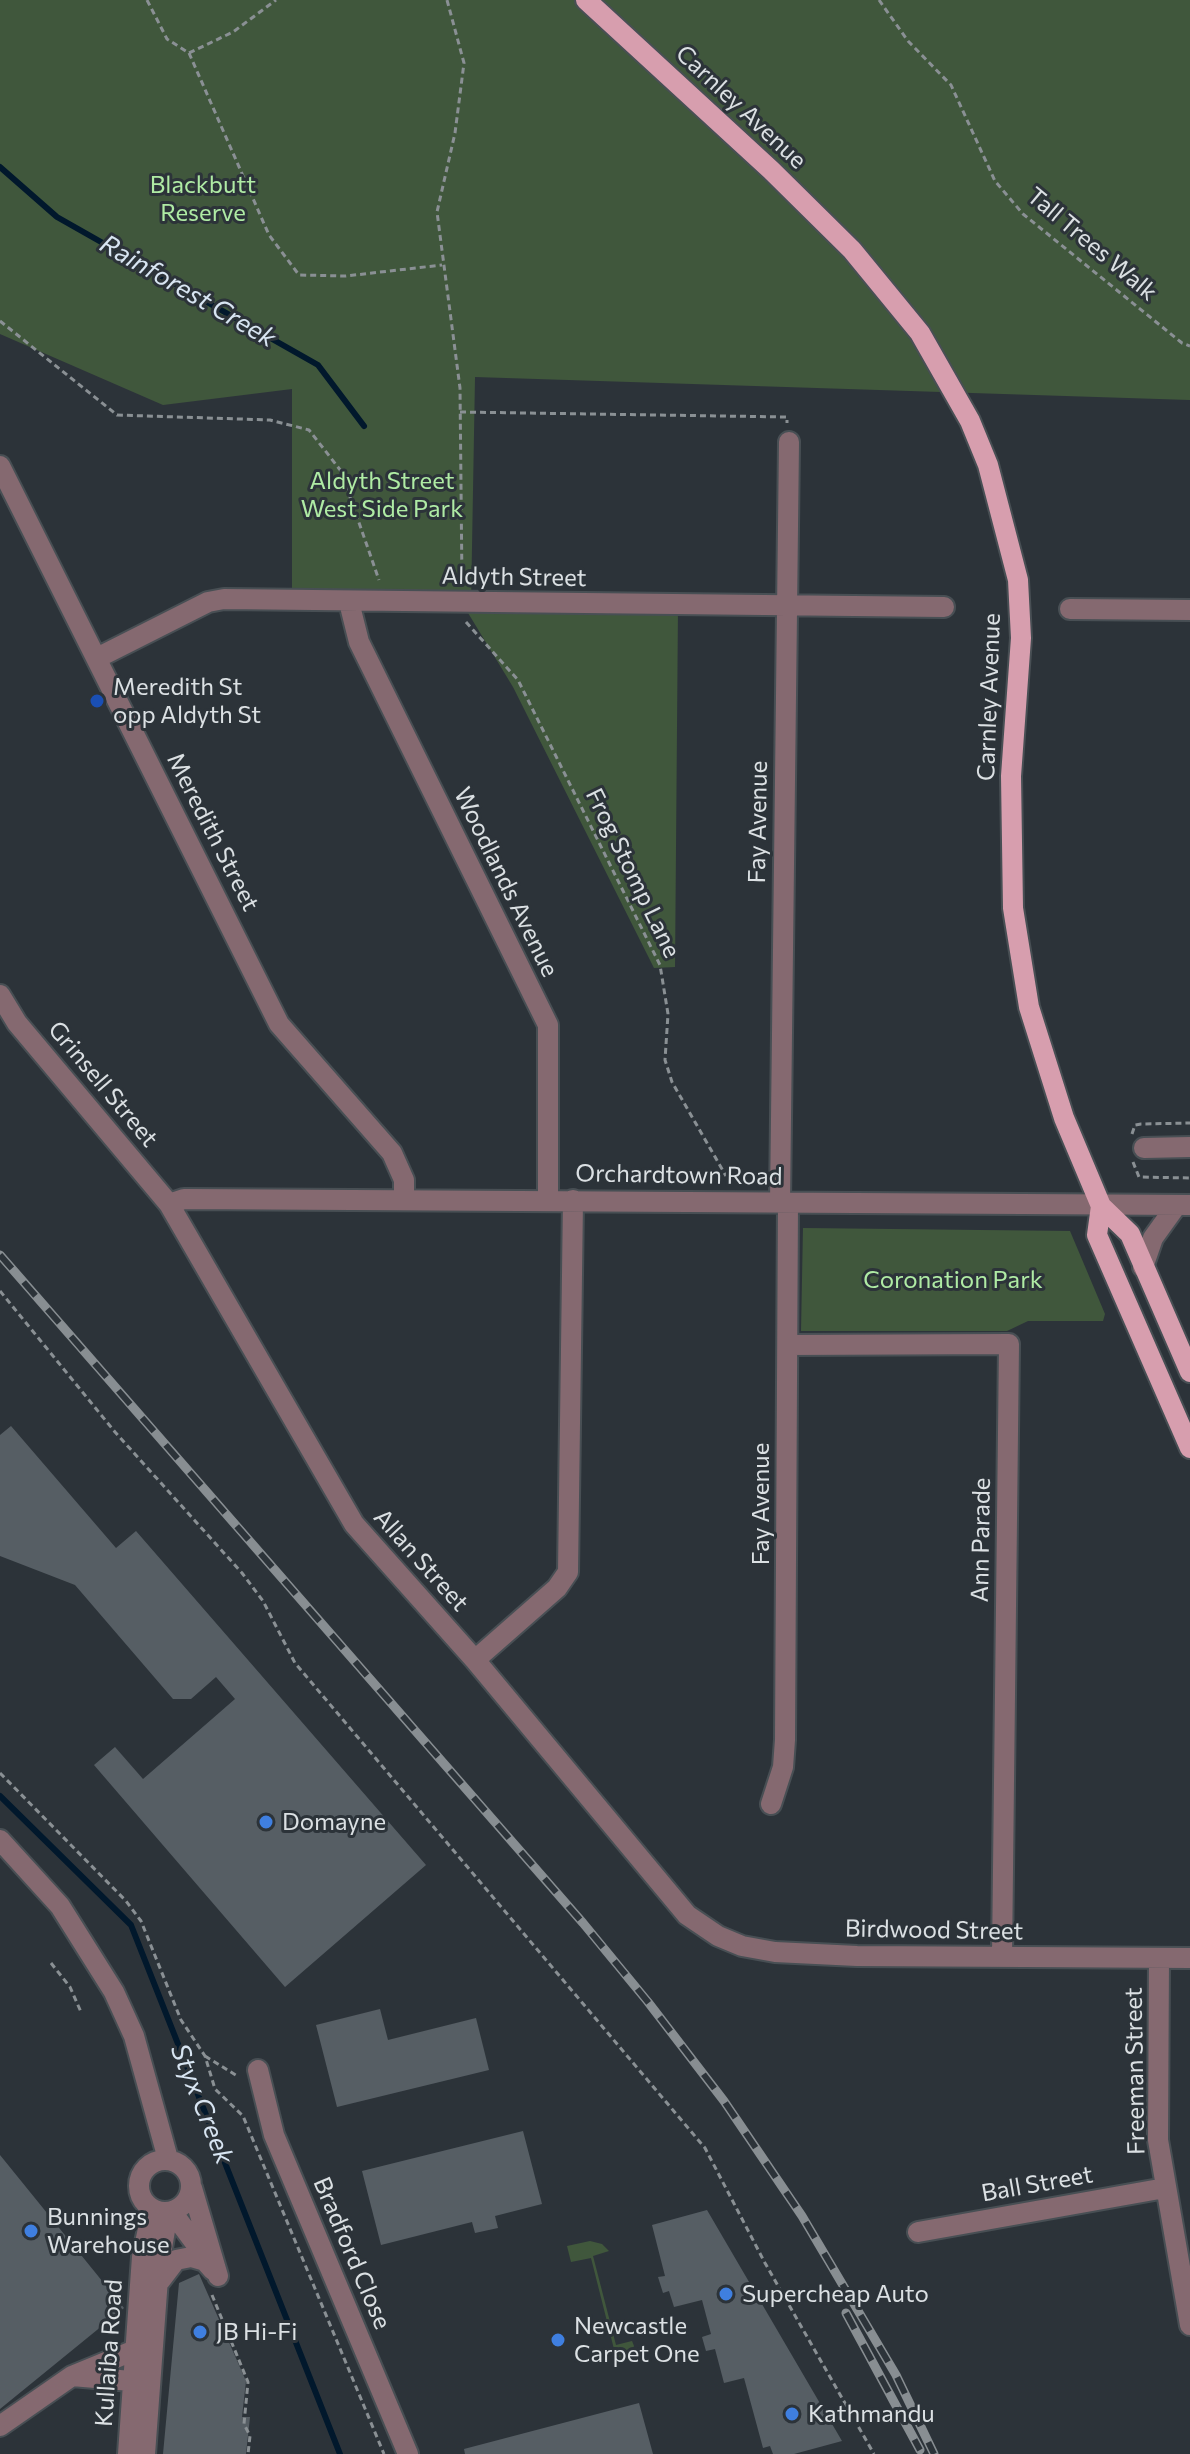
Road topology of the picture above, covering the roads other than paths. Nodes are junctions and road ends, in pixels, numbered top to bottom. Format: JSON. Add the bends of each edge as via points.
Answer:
{"nodes":[{"id":1,"x":586,"y":0,"type":"edge"},
{"id":2,"x":789,"y":442,"type":"road end"},
{"id":3,"x":0,"y":466,"type":"edge"},
{"id":4,"x":349,"y":602,"type":"junction"},
{"id":5,"x":787,"y":606,"type":"junction"},
{"id":6,"x":944,"y":607,"type":"dead end"},
{"id":7,"x":1070,"y":609,"type":"dead end"},
{"id":8,"x":1190,"y":610,"type":"edge"},
{"id":9,"x":97,"y":658,"type":"junction"},
{"id":10,"x":0,"y":995,"type":"edge"},
{"id":11,"x":1190,"y":1147,"type":"edge"},
{"id":12,"x":1144,"y":1148,"type":"dead end"},
{"id":13,"x":404,"y":1200,"type":"junction"},
{"id":14,"x":548,"y":1200,"type":"junction"},
{"id":15,"x":573,"y":1200,"type":"junction"},
{"id":16,"x":784,"y":1203,"type":"junction"},
{"id":17,"x":169,"y":1204,"type":"junction"},
{"id":18,"x":1101,"y":1206,"type":"junction"},
{"id":19,"x":1183,"y":1206,"type":"edge"},
{"id":20,"x":1143,"y":1267,"type":"junction"},
{"id":21,"x":788,"y":1345,"type":"junction"},
{"id":22,"x":1190,"y":1372,"type":"edge"},
{"id":23,"x":1190,"y":1448,"type":"edge"},
{"id":24,"x":475,"y":1660,"type":"junction"},
{"id":25,"x":771,"y":1804,"type":"dead end"},
{"id":26,"x":0,"y":1840,"type":"edge"},
{"id":27,"x":687,"y":1915,"type":"joint"},
{"id":28,"x":1002,"y":1957,"type":"junction"},
{"id":29,"x":1159,"y":1958,"type":"junction"},
{"id":30,"x":1190,"y":1958,"type":"edge"},
{"id":31,"x":258,"y":2070,"type":"dead end"},
{"id":32,"x":157,"y":2127,"type":"junction"},
{"id":33,"x":168,"y":2159,"type":"junction"},
{"id":34,"x":147,"y":2166,"type":"junction"},
{"id":35,"x":192,"y":2188,"type":"junction"},
{"id":36,"x":1165,"y":2188,"type":"junction"},
{"id":37,"x":164,"y":2212,"type":"junction"},
{"id":38,"x":918,"y":2232,"type":"dead end"},
{"id":39,"x":214,"y":2282,"type":"junction"},
{"id":40,"x":159,"y":2283,"type":"junction"},
{"id":41,"x":1190,"y":2325,"type":"edge"},
{"id":42,"x":135,"y":2350,"type":"junction"},
{"id":43,"x":72,"y":2376,"type":"junction"},
{"id":44,"x":142,"y":2382,"type":"junction"},
{"id":45,"x":0,"y":2426,"type":"edge"},
{"id":46,"x":128,"y":2454,"type":"edge"},
{"id":47,"x":145,"y":2454,"type":"edge"},
{"id":48,"x":408,"y":2454,"type":"edge"}],
"edges":[{"from":1,"to":18,"type":"main road","name":"Carnley Avenue","via":[[852,250],[920,333],[970,421],[992,477],[1018,580],[1021,638],[1011,776],[1013,908],[1029,1007],[1064,1118]]},
{"from":2,"to":5,"type":"street","name":"Fay Avenue"},
{"from":3,"to":9,"type":"street","name":"Meredith Street"},
{"from":4,"to":5,"type":"street","name":"Aldyth Street"},
{"from":4,"to":9,"type":"street","name":"Aldyth Street","via":[[216,599]]},
{"from":4,"to":14,"type":"street","name":"Woodlands Avenue","via":[[359,642],[548,1025]]},
{"from":5,"to":6,"type":"street","name":"Aldyth Street"},
{"from":5,"to":16,"type":"street","name":"Fay Avenue"},
{"from":7,"to":8,"type":"street"},
{"from":9,"to":13,"type":"street","name":"Meredith Street","via":[[279,1024],[392,1153],[404,1180]]},
{"from":10,"to":17,"type":"street","name":"Grinsell Street","via":[[17,1023]]},
{"from":11,"to":12,"type":"street"},
{"from":13,"to":14,"type":"street","name":"Orchardtown Road"},
{"from":13,"to":17,"type":"street","name":"Orchardtown Road","via":[[184,1199]]},
{"from":14,"to":15,"type":"street","name":"Orchardtown Road"},
{"from":15,"to":16,"type":"street","name":"Orchardtown Road"},
{"from":15,"to":24,"type":"street","via":[[568,1572],[557,1588]]},
{"from":16,"to":18,"type":"street","name":"Orchardtown Road"},
{"from":16,"to":21,"type":"street","name":"Fay Avenue"},
{"from":17,"to":24,"type":"street","name":"Allan Street","via":[[346,1513]]},
{"from":18,"to":19,"type":"street","name":"Orchardtown Road"},
{"from":18,"to":20,"type":"main road","name":"Carnley Avenue","via":[[1130,1234]]},
{"from":18,"to":23,"type":"main road","name":"Carnley Avenue","via":[[1097,1235]]},
{"from":19,"to":20,"type":"street","via":[[1153,1238]]},
{"from":20,"to":22,"type":"main road","name":"Carnley Avenue"},
{"from":21,"to":25,"type":"street","name":"Fay Avenue","via":[[785,1740]]},
{"from":21,"to":28,"type":"street","name":"Ann Parade","via":[[1009,1344]]},
{"from":24,"to":27,"type":"street","name":"Allan Street"},
{"from":26,"to":32,"type":"street","name":"Kullaiba Road","via":[[60,1906],[95,1958],[134,2036]]},
{"from":27,"to":28,"type":"street","name":"Birdwood Street","via":[[718,1936],[775,1952]]},
{"from":28,"to":29,"type":"street","name":"Birdwood Street"},
{"from":29,"to":30,"type":"street","name":"Birdwood Street"},
{"from":29,"to":36,"type":"street","name":"Freeman Street","via":[[1157,2111]]},
{"from":31,"to":48,"type":"street","name":"Bradford Close","via":[[274,2135]]},
{"from":32,"to":33,"type":"street","name":"Kullaiba Road"},
{"from":32,"to":34,"type":"street","name":"Kullaiba Road"},
{"from":33,"to":34,"type":"street"},
{"from":33,"to":35,"type":"street","name":"Kullaiba Road","via":[[188,2172]]},
{"from":34,"to":37,"type":"street","name":"Kullaiba Road","via":[[139,2189],[144,2204]]},
{"from":35,"to":37,"type":"street","name":"Kullaiba Road","via":[[187,2202]]},
{"from":35,"to":39,"type":"street"},
{"from":36,"to":38,"type":"street","name":"Ball Street"},
{"from":36,"to":41,"type":"street","name":"Freeman Street"},
{"from":37,"to":39,"type":"street"},
{"from":37,"to":40,"type":"street","name":"Kullaiba Road"},
{"from":37,"to":42,"type":"street","name":"Kullaiba Road","via":[[142,2257]]},
{"from":39,"to":40,"type":"street","via":[[205,2261],[191,2257],[176,2260]]},
{"from":40,"to":44,"type":"street","name":"Kullaiba Road"},
{"from":42,"to":43,"type":"street"},
{"from":42,"to":44,"type":"street","name":"Kullaiba Road"},
{"from":43,"to":44,"type":"street"},
{"from":43,"to":45,"type":"street"},
{"from":44,"to":46,"type":"street","name":"Kullaiba Road"},
{"from":44,"to":47,"type":"street","name":"Kullaiba Road"}]}
